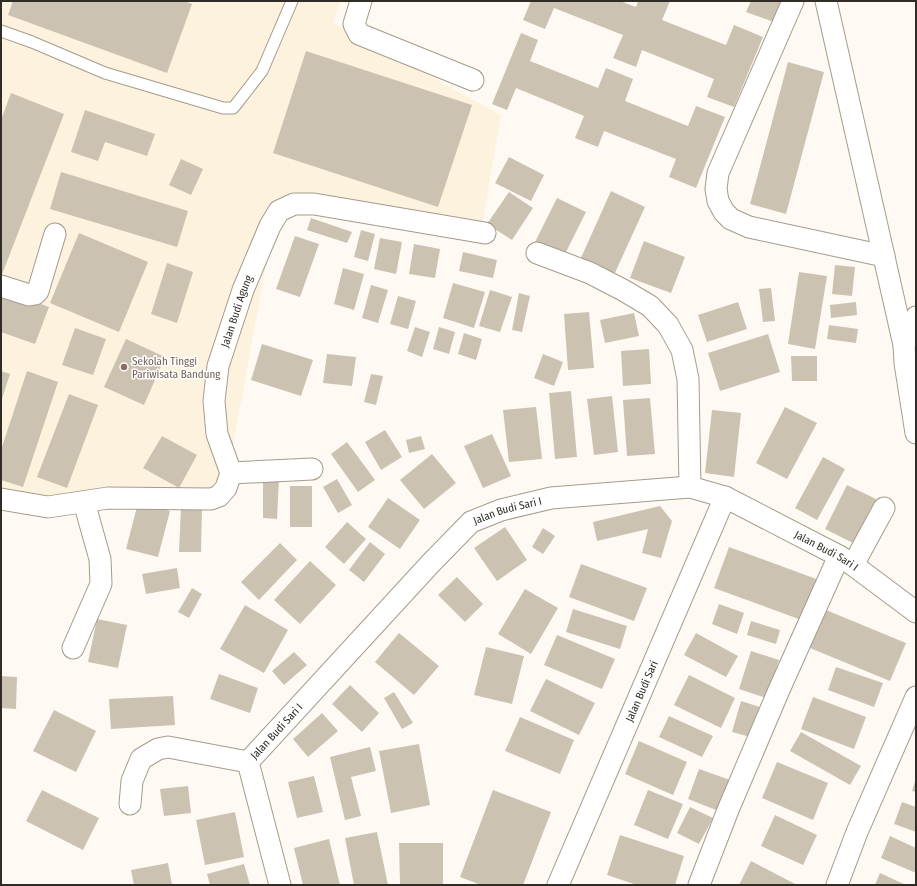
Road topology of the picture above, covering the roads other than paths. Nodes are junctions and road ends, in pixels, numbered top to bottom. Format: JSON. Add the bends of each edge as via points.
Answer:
{"nodes":[{"id":1,"x":292,"y":1,"type":"edge"},
{"id":2,"x":361,"y":1,"type":"edge"},
{"id":3,"x":793,"y":1,"type":"edge"},
{"id":4,"x":826,"y":1,"type":"edge"},
{"id":5,"x":1,"y":31,"type":"edge"},
{"id":6,"x":473,"y":80,"type":"dead end"},
{"id":7,"x":485,"y":233,"type":"dead end"},
{"id":8,"x":55,"y":234,"type":"dead end"},
{"id":9,"x":537,"y":253,"type":"dead end"},
{"id":10,"x":884,"y":256,"type":"junction"},
{"id":11,"x":1,"y":286,"type":"edge"},
{"id":12,"x":916,"y":317,"type":"edge"},
{"id":13,"x":908,"y":357,"type":"edge"},
{"id":14,"x":916,"y":433,"type":"edge"},
{"id":15,"x":312,"y":469,"type":"dead end"},
{"id":16,"x":231,"y":473,"type":"junction"},
{"id":17,"x":690,"y":487,"type":"junction"},
{"id":18,"x":725,"y":496,"type":"junction"},
{"id":19,"x":1,"y":499,"type":"edge"},
{"id":20,"x":84,"y":502,"type":"junction"},
{"id":21,"x":884,"y":508,"type":"dead end"},
{"id":22,"x":846,"y":561,"type":"junction"},
{"id":23,"x":916,"y":612,"type":"edge"},
{"id":24,"x":73,"y":648,"type":"dead end"},
{"id":25,"x":916,"y":697,"type":"edge"},
{"id":26,"x":248,"y":762,"type":"junction"},
{"id":27,"x":130,"y":804,"type":"dead end"},
{"id":28,"x":280,"y":885,"type":"edge"},
{"id":29,"x":558,"y":885,"type":"edge"},
{"id":30,"x":699,"y":885,"type":"edge"},
{"id":31,"x":837,"y":885,"type":"edge"}],
"edges":[{"from":1,"to":5,"type":"lane","via":[[262,71],[233,108],[223,108],[105,72]]},
{"from":2,"to":6,"type":"street","via":[[354,24],[358,34]]},
{"from":3,"to":10,"type":"street","via":[[718,173],[718,201],[731,219],[749,227]]},
{"from":4,"to":10,"type":"street"},
{"from":7,"to":16,"type":"street","name":"Jalan Budi Agung","via":[[314,204],[294,204],[279,211],[243,290],[218,366],[214,401],[217,434]]},
{"from":8,"to":11,"type":"street","via":[[35,294],[29,295]]},
{"from":9,"to":17,"type":"street","via":[[590,273],[623,290],[650,306],[668,325],[682,350],[688,379]]},
{"from":10,"to":13,"type":"street"},
{"from":12,"to":13,"type":"street"},
{"from":13,"to":14,"type":"street"},
{"from":15,"to":16,"type":"street"},
{"from":16,"to":20,"type":"street","via":[[226,488],[219,496],[211,499],[108,498]]},
{"from":17,"to":18,"type":"street","name":"Jalan Budi Sari I"},
{"from":17,"to":26,"type":"street","name":"Jalan Budi Sari I","via":[[551,498],[501,510],[471,522]]},
{"from":18,"to":22,"type":"street","name":"Jalan Budi Sari I"},
{"from":18,"to":29,"type":"street","name":"Jalan Budi Sari"},
{"from":19,"to":20,"type":"street","via":[[48,507]]},
{"from":20,"to":24,"type":"street","via":[[100,559],[101,584]]},
{"from":21,"to":22,"type":"street"},
{"from":22,"to":23,"type":"street","name":"Jalan Budi Sari I"},
{"from":22,"to":30,"type":"street","via":[[776,697]]},
{"from":25,"to":31,"type":"street","via":[[857,832]]},
{"from":26,"to":27,"type":"street","via":[[168,747],[158,749],[141,759],[132,781]]},
{"from":26,"to":28,"type":"street","name":"Jalan Budi Sari I"}]}
